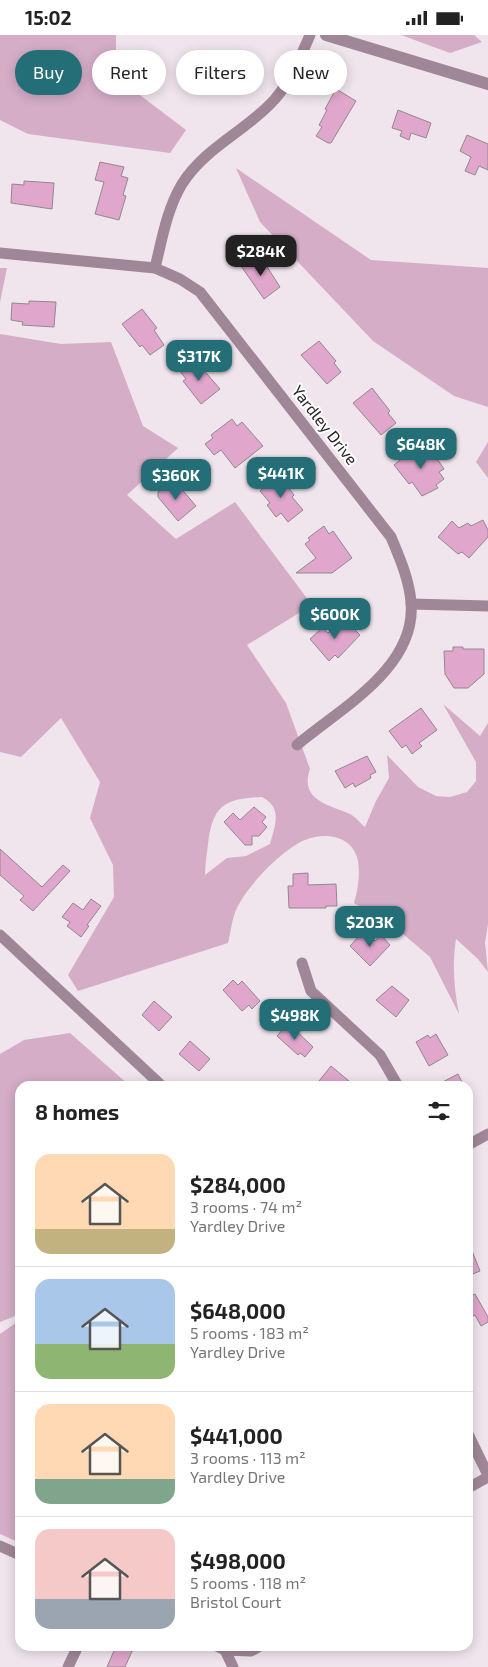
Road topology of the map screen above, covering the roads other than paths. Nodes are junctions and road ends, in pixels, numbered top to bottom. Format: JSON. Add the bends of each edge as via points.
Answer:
{"nodes":[{"id":1,"x":310,"y":35,"type":"edge"},
{"id":2,"x":326,"y":35,"type":"edge"},
{"id":3,"x":488,"y":84,"type":"edge"},
{"id":4,"x":0,"y":253,"type":"edge"},
{"id":5,"x":155,"y":268,"type":"junction"},
{"id":6,"x":411,"y":605,"type":"junction"},
{"id":7,"x":488,"y":606,"type":"edge"},
{"id":8,"x":297,"y":745,"type":"dead end"},
{"id":9,"x":0,"y":935,"type":"edge"},
{"id":10,"x":302,"y":963,"type":"dead end"},
{"id":11,"x":157,"y":1081,"type":"edge"},
{"id":12,"x":395,"y":1081,"type":"edge"},
{"id":13,"x":488,"y":1134,"type":"edge"},
{"id":14,"x":473,"y":1142,"type":"edge"},
{"id":15,"x":473,"y":1445,"type":"edge"},
{"id":16,"x":488,"y":1476,"type":"edge"},
{"id":17,"x":473,"y":1485,"type":"edge"},
{"id":18,"x":0,"y":1546,"type":"edge"},
{"id":19,"x":15,"y":1553,"type":"edge"},
{"id":20,"x":76,"y":1651,"type":"edge"},
{"id":21,"x":223,"y":1651,"type":"edge"},
{"id":22,"x":68,"y":1667,"type":"edge"},
{"id":23,"x":233,"y":1667,"type":"edge"}],
"edges":[{"from":1,"to":5,"type":"street","via":[[292,77],[274,100],[205,156],[183,183],[171,207]]},
{"from":2,"to":3,"type":"street"},
{"from":4,"to":5,"type":"street","name":"Yardley Drive"},
{"from":5,"to":6,"type":"street","name":"Yardley Drive","via":[[200,292],[368,505],[391,537],[404,569]]},
{"from":6,"to":7,"type":"street"},
{"from":6,"to":8,"type":"street","name":"Yardley Drive","via":[[402,645],[386,671],[364,693]]},
{"from":9,"to":11,"type":"street"},
{"from":10,"to":12,"type":"street","via":[[311,991],[380,1055]]},
{"from":13,"to":14,"type":"street"},
{"from":15,"to":16,"type":"street"},
{"from":16,"to":17,"type":"street"},
{"from":18,"to":19,"type":"street"},
{"from":20,"to":22,"type":"street"},
{"from":21,"to":23,"type":"street"}]}
